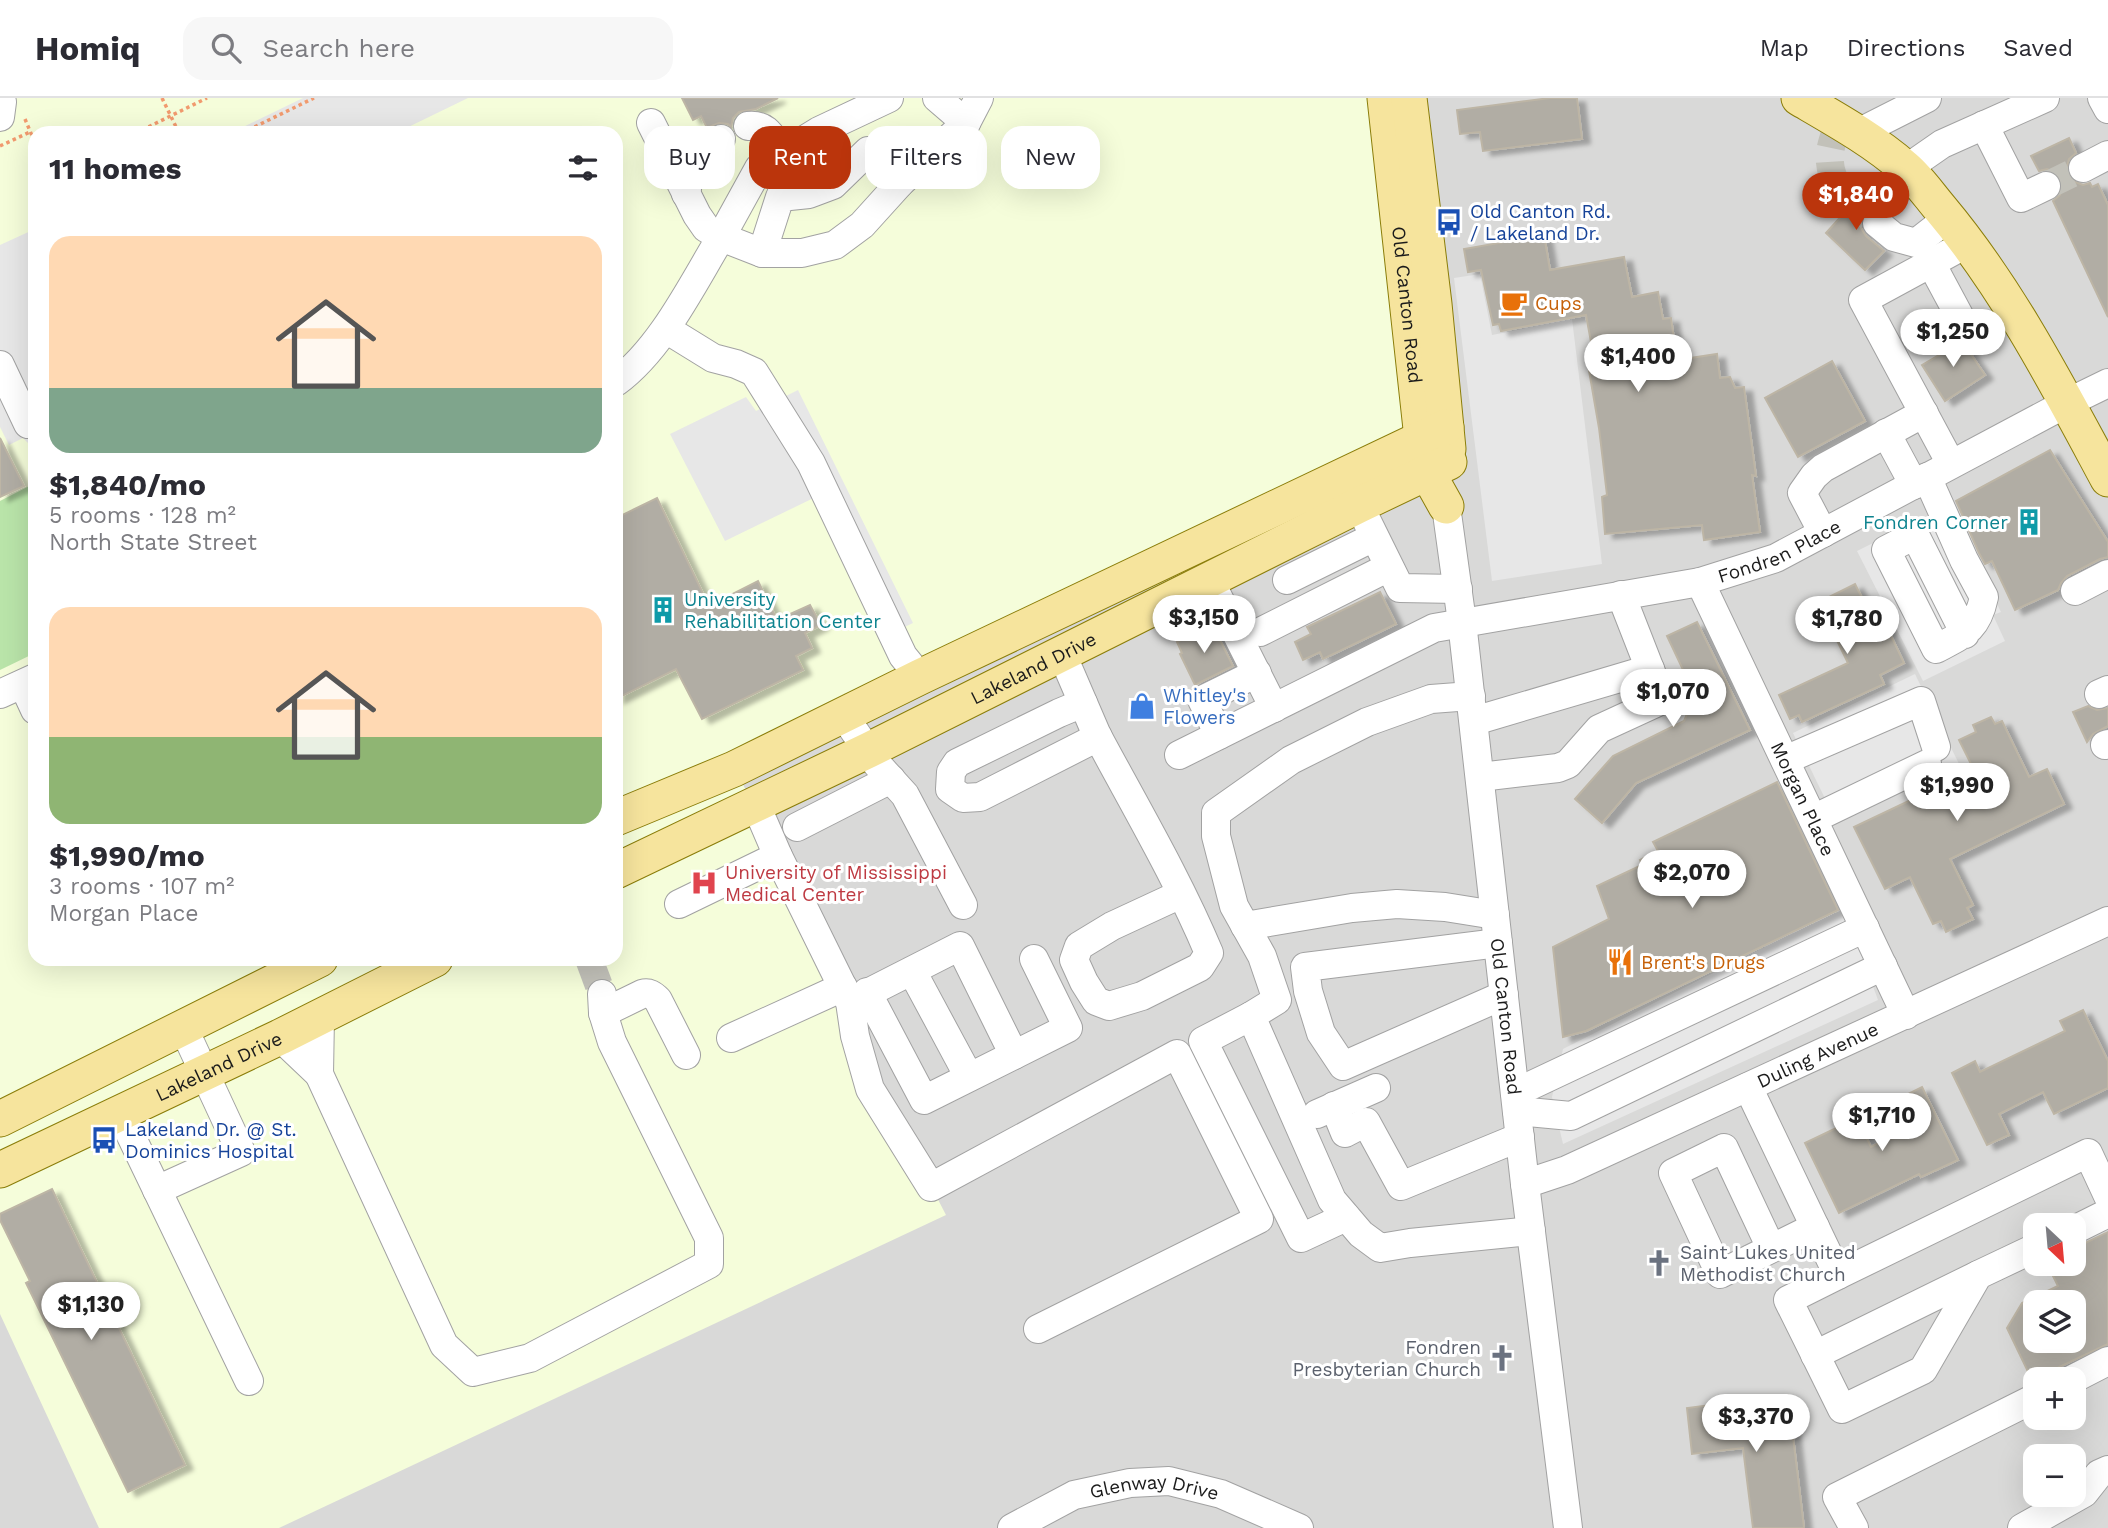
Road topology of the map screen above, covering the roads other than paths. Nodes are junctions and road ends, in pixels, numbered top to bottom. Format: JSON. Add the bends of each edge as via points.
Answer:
{"nodes":[{"id":1,"x":0,"y":98,"type":"edge"},
{"id":2,"x":889,"y":98,"type":"edge"},
{"id":3,"x":937,"y":98,"type":"edge"},
{"id":4,"x":979,"y":98,"type":"edge"},
{"id":5,"x":1385,"y":98,"type":"edge"},
{"id":6,"x":1409,"y":98,"type":"edge"},
{"id":7,"x":1799,"y":98,"type":"edge"},
{"id":8,"x":2045,"y":98,"type":"edge"},
{"id":9,"x":2102,"y":98,"type":"edge"},
{"id":10,"x":1917,"y":100,"type":"edge"},
{"id":11,"x":2108,"y":109,"type":"edge"},
{"id":12,"x":0,"y":117,"type":"edge"},
{"id":13,"x":651,"y":123,"type":"dead end"},
{"id":14,"x":966,"y":123,"type":"junction"},
{"id":15,"x":1984,"y":125,"type":"junction"},
{"id":16,"x":748,"y":126,"type":"dead end"},
{"id":17,"x":760,"y":126,"type":"edge"},
{"id":18,"x":830,"y":126,"type":"edge"},
{"id":19,"x":963,"y":126,"type":"edge"},
{"id":20,"x":1858,"y":133,"type":"junction"},
{"id":21,"x":865,"y":154,"type":"edge"},
{"id":22,"x":2108,"y":155,"type":"edge"},
{"id":23,"x":2083,"y":168,"type":"tunnel mouth"},
{"id":24,"x":1906,"y":169,"type":"junction"},
{"id":25,"x":749,"y":186,"type":"edge"},
{"id":26,"x":2046,"y":186,"type":"tunnel mouth"},
{"id":27,"x":687,"y":189,"type":"edge"},
{"id":28,"x":895,"y":189,"type":"edge"},
{"id":29,"x":686,"y":194,"type":"junction"},
{"id":30,"x":1877,"y":223,"type":"tunnel mouth"},
{"id":31,"x":1958,"y":230,"type":"junction"},
{"id":32,"x":721,"y":237,"type":"junction"},
{"id":33,"x":762,"y":253,"type":"junction"},
{"id":34,"x":1931,"y":263,"type":"junction"},
{"id":35,"x":1961,"y":319,"type":"dead end"},
{"id":36,"x":666,"y":329,"type":"junction"},
{"id":37,"x":0,"y":365,"type":"edge"},
{"id":38,"x":623,"y":377,"type":"edge"},
{"id":39,"x":2108,"y":383,"type":"edge"},
{"id":40,"x":2067,"y":402,"type":"junction"},
{"id":41,"x":1924,"y":413,"type":"junction"},
{"id":42,"x":28,"y":424,"type":"edge"},
{"id":43,"x":1886,"y":433,"type":"junction"},
{"id":44,"x":1436,"y":450,"type":"junction"},
{"id":45,"x":2108,"y":479,"type":"edge"},
{"id":46,"x":1923,"y":480,"type":"junction"},
{"id":47,"x":1359,"y":505,"type":"junction"},
{"id":48,"x":1446,"y":506,"type":"joint"},
{"id":49,"x":1862,"y":512,"type":"junction"},
{"id":50,"x":1915,"y":524,"type":"dead end"},
{"id":51,"x":1823,"y":533,"type":"junction"},
{"id":52,"x":1374,"y":537,"type":"junction"},
{"id":53,"x":1877,"y":544,"type":"dead end"},
{"id":54,"x":1272,"y":548,"type":"junction"},
{"id":55,"x":1389,"y":567,"type":"junction"},
{"id":56,"x":1350,"y":568,"type":"junction"},
{"id":57,"x":2108,"y":574,"type":"edge"},
{"id":58,"x":1209,"y":579,"type":"junction"},
{"id":59,"x":1287,"y":580,"type":"junction"},
{"id":60,"x":1324,"y":581,"type":"junction"},
{"id":61,"x":1700,"y":582,"type":"junction"},
{"id":62,"x":1458,"y":589,"type":"junction"},
{"id":63,"x":2075,"y":591,"type":"dead end"},
{"id":64,"x":1621,"y":595,"type":"junction"},
{"id":65,"x":1302,"y":611,"type":"junction"},
{"id":66,"x":1462,"y":622,"type":"junction"},
{"id":67,"x":1260,"y":632,"type":"dead end"},
{"id":68,"x":1965,"y":634,"type":"dead end"},
{"id":69,"x":1062,"y":654,"type":"junction"},
{"id":70,"x":1650,"y":669,"type":"junction"},
{"id":71,"x":1257,"y":673,"type":"junction"},
{"id":72,"x":920,"y":677,"type":"junction"},
{"id":73,"x":1083,"y":703,"type":"junction"},
{"id":74,"x":1274,"y":708,"type":"junction"},
{"id":75,"x":1472,"y":708,"type":"junction"},
{"id":76,"x":844,"y":716,"type":"junction"},
{"id":77,"x":1219,"y":735,"type":"junction"},
{"id":78,"x":1098,"y":737,"type":"junction"},
{"id":79,"x":869,"y":750,"type":"junction"},
{"id":80,"x":1179,"y":755,"type":"dead end"},
{"id":81,"x":1785,"y":760,"type":"junction"},
{"id":82,"x":1480,"y":776,"type":"junction"},
{"id":83,"x":891,"y":779,"type":"junction"},
{"id":84,"x":756,"y":805,"type":"junction"},
{"id":85,"x":623,"y":815,"type":"edge"},
{"id":86,"x":1813,"y":819,"type":"junction"},
{"id":87,"x":797,"y":827,"type":"dead end"},
{"id":88,"x":778,"y":856,"type":"junction"},
{"id":89,"x":623,"y":868,"type":"edge"},
{"id":90,"x":1181,"y":894,"type":"junction"},
{"id":91,"x":679,"y":904,"type":"dead end"},
{"id":92,"x":963,"y":905,"type":"dead end"},
{"id":93,"x":1495,"y":915,"type":"junction"},
{"id":94,"x":2108,"y":921,"type":"edge"},
{"id":95,"x":1245,"y":926,"type":"junction"},
{"id":96,"x":1865,"y":928,"type":"junction"},
{"id":97,"x":1498,"y":943,"type":"junction"},
{"id":98,"x":1034,"y":959,"type":"dead end"},
{"id":99,"x":306,"y":966,"type":"edge"},
{"id":100,"x":421,"y":966,"type":"edge"},
{"id":101,"x":1882,"y":966,"type":"junction"},
{"id":102,"x":912,"y":971,"type":"junction"},
{"id":103,"x":1308,"y":991,"type":"junction"},
{"id":104,"x":853,"y":994,"type":"junction"},
{"id":105,"x":1504,"y":995,"type":"junction"},
{"id":106,"x":1277,"y":1000,"type":"junction"},
{"id":107,"x":1906,"y":1015,"type":"junction"},
{"id":108,"x":1251,"y":1016,"type":"junction"},
{"id":109,"x":320,"y":1017,"type":"junction"},
{"id":110,"x":183,"y":1027,"type":"junction"},
{"id":111,"x":280,"y":1037,"type":"junction"},
{"id":112,"x":731,"y":1038,"type":"dead end"},
{"id":113,"x":685,"y":1055,"type":"dead end"},
{"id":114,"x":1014,"y":1055,"type":"junction"},
{"id":115,"x":204,"y":1073,"type":"junction"},
{"id":116,"x":319,"y":1074,"type":"junction"},
{"id":117,"x":970,"y":1077,"type":"junction"},
{"id":118,"x":1748,"y":1087,"type":"junction"},
{"id":119,"x":1376,"y":1088,"type":"dead end"},
{"id":120,"x":1334,"y":1106,"type":"junction"},
{"id":121,"x":120,"y":1113,"type":"junction"},
{"id":122,"x":1517,"y":1114,"type":"junction"},
{"id":123,"x":0,"y":1119,"type":"edge"},
{"id":124,"x":1298,"y":1122,"type":"junction"},
{"id":125,"x":0,"y":1170,"type":"edge"},
{"id":126,"x":1525,"y":1184,"type":"junction"},
{"id":127,"x":157,"y":1190,"type":"junction"},
{"id":128,"x":2108,"y":1196,"type":"edge"},
{"id":129,"x":2108,"y":1213,"type":"edge"},
{"id":130,"x":1346,"y":1217,"type":"junction"},
{"id":131,"x":2086,"y":1224,"type":"edge"},
{"id":132,"x":1815,"y":1227,"type":"junction"},
{"id":133,"x":1531,"y":1231,"type":"junction"},
{"id":134,"x":1771,"y":1248,"type":"dead end"},
{"id":135,"x":2023,"y":1254,"type":"edge"},
{"id":136,"x":1838,"y":1275,"type":"junction"},
{"id":137,"x":1978,"y":1275,"type":"junction"},
{"id":138,"x":1038,"y":1329,"type":"dead end"},
{"id":139,"x":1815,"y":1355,"type":"junction"},
{"id":140,"x":2108,"y":1361,"type":"edge"},
{"id":141,"x":2086,"y":1372,"type":"edge"},
{"id":142,"x":249,"y":1381,"type":"dead end"},
{"id":143,"x":2023,"y":1404,"type":"edge"},
{"id":144,"x":2108,"y":1470,"type":"edge"},
{"id":145,"x":1012,"y":1528,"type":"edge"},
{"id":146,"x":1299,"y":1528,"type":"edge"},
{"id":147,"x":1568,"y":1528,"type":"edge"},
{"id":148,"x":1854,"y":1528,"type":"edge"},
{"id":149,"x":2022,"y":1528,"type":"edge"}],
"edges":[{"from":1,"to":12,"type":"street"},
{"from":2,"to":18,"type":"street"},
{"from":3,"to":14,"type":"street"},
{"from":4,"to":14,"type":"street"},
{"from":5,"to":44,"type":"main road","name":"Old Canton Road"},
{"from":6,"to":44,"type":"main road","name":"Old Canton Road"},
{"from":7,"to":20,"type":"main road"},
{"from":8,"to":15,"type":"street"},
{"from":9,"to":11,"type":"street"},
{"from":10,"to":20,"type":"street"},
{"from":13,"to":29,"type":"street"},
{"from":14,"to":19,"type":"street"},
{"from":15,"to":24,"type":"street","via":[[1942,144]]},
{"from":15,"to":26,"type":"street","via":[[2021,198]]},
{"from":16,"to":17,"type":"street"},
{"from":20,"to":24,"type":"main road"},
{"from":21,"to":33,"type":"street","via":[[833,185],[780,197]]},
{"from":22,"to":23,"type":"street"},
{"from":24,"to":31,"type":"main road"},
{"from":25,"to":32,"type":"street"},
{"from":27,"to":29,"type":"street"},
{"from":28,"to":33,"type":"street","via":[[862,225],[835,244],[802,253]]},
{"from":29,"to":32,"type":"street","via":[[706,228]]},
{"from":30,"to":31,"type":"street","via":[[1894,237],[1916,243]]},
{"from":31,"to":34,"type":"street"},
{"from":31,"to":40,"type":"main road"},
{"from":32,"to":33,"type":"street"},
{"from":32,"to":36,"type":"street"},
{"from":34,"to":35,"type":"street"},
{"from":34,"to":41,"type":"street","via":[[1863,300]]},
{"from":36,"to":38,"type":"street"},
{"from":36,"to":72,"type":"street","via":[[713,358],[754,372],[811,463],[903,656]]},
{"from":37,"to":42,"type":"street"},
{"from":39,"to":40,"type":"street","name":"Fondren Place"},
{"from":40,"to":45,"type":"main road"},
{"from":40,"to":46,"type":"street","name":"Fondren Place"},
{"from":41,"to":43,"type":"street"},
{"from":41,"to":46,"type":"street"},
{"from":43,"to":46,"type":"street"},
{"from":43,"to":51,"type":"street","via":[[1823,468],[1802,493]]},
{"from":44,"to":47,"type":"main road","name":"Lakeland Drive"},
{"from":44,"to":48,"type":"main road","name":"Old Canton Road"},
{"from":44,"to":72,"type":"main road","name":"Lakeland Drive"},
{"from":46,"to":49,"type":"street","name":"Fondren Place"},
{"from":46,"to":50,"type":"street"},
{"from":46,"to":68,"type":"street","via":[[1984,597],[1980,614]]},
{"from":47,"to":52,"type":"street"},
{"from":47,"to":54,"type":"main road","name":"Lakeland Drive"},
{"from":48,"to":62,"type":"street","name":"Old Canton Road"},
{"from":49,"to":51,"type":"street","name":"Fondren Place"},
{"from":49,"to":53,"type":"street"},
{"from":51,"to":61,"type":"street","name":"Fondren Place","via":[[1776,558]]},
{"from":52,"to":55,"type":"street"},
{"from":52,"to":56,"type":"street"},
{"from":54,"to":58,"type":"main road","name":"Lakeland Drive"},
{"from":54,"to":59,"type":"street"},
{"from":55,"to":56,"type":"street"},
{"from":55,"to":62,"type":"street","via":[[1400,588]]},
{"from":56,"to":60,"type":"street"},
{"from":57,"to":63,"type":"street"},
{"from":58,"to":69,"type":"main road","name":"Lakeland Drive"},
{"from":58,"to":71,"type":"street"},
{"from":59,"to":60,"type":"street"},
{"from":59,"to":65,"type":"street"},
{"from":60,"to":65,"type":"street"},
{"from":61,"to":64,"type":"street","name":"Fondren Place"},
{"from":61,"to":81,"type":"street","name":"Morgan Place"},
{"from":62,"to":66,"type":"street","name":"Old Canton Road"},
{"from":64,"to":66,"type":"street","name":"Fondren Place"},
{"from":64,"to":70,"type":"street"},
{"from":65,"to":67,"type":"street"},
{"from":66,"to":74,"type":"street","name":"Fondren Place","via":[[1434,628]]},
{"from":66,"to":75,"type":"street","name":"Old Canton Road"},
{"from":69,"to":73,"type":"street"},
{"from":69,"to":79,"type":"main road","name":"Lakeland Drive"},
{"from":70,"to":75,"type":"street"},
{"from":70,"to":82,"type":"street","via":[[1662,700],[1599,729],[1568,764]]},
{"from":71,"to":74,"type":"street"},
{"from":71,"to":77,"type":"street","via":[[1202,700]]},
{"from":72,"to":76,"type":"main road","name":"Lakeland Drive"},
{"from":73,"to":78,"type":"street"},
{"from":73,"to":78,"type":"street","via":[[957,763],[950,789],[963,799],[979,797]]},
{"from":74,"to":77,"type":"street","name":"Fondren Place"},
{"from":75,"to":82,"type":"street","name":"Old Canton Road"},
{"from":75,"to":95,"type":"street","via":[[1431,699],[1367,722],[1291,760],[1216,813],[1216,836],[1234,906]]},
{"from":76,"to":79,"type":"street"},
{"from":76,"to":85,"type":"main road","name":"Lakeland Drive"},
{"from":77,"to":80,"type":"street","name":"Fondren Place"},
{"from":78,"to":90,"type":"street"},
{"from":79,"to":83,"type":"street"},
{"from":79,"to":84,"type":"main road","name":"Lakeland Drive"},
{"from":81,"to":86,"type":"street","name":"Morgan Place"},
{"from":81,"to":86,"type":"street","via":[[1921,701],[1932,755]]},
{"from":82,"to":93,"type":"street","name":"Old Canton Road"},
{"from":83,"to":87,"type":"street"},
{"from":83,"to":92,"type":"street","via":[[915,812]]},
{"from":84,"to":88,"type":"street"},
{"from":84,"to":89,"type":"main road","name":"Lakeland Drive"},
{"from":86,"to":96,"type":"street","name":"Morgan Place"},
{"from":88,"to":91,"type":"street"},
{"from":88,"to":104,"type":"street"},
{"from":90,"to":90,"type":"street","via":[[1209,953],[1200,967],[1142,996],[1108,1006],[1096,1001],[1074,960],[1079,946]]},
{"from":93,"to":95,"type":"street","via":[[1397,904]]},
{"from":93,"to":97,"type":"street","name":"Old Canton Road"},
{"from":94,"to":107,"type":"street","name":"Duling Avenue"},
{"from":95,"to":106,"type":"street","via":[[1262,956]]},
{"from":96,"to":101,"type":"street","name":"Morgan Place"},
{"from":96,"to":122,"type":"street"},
{"from":97,"to":103,"type":"street","via":[[1305,967]]},
{"from":97,"to":105,"type":"street","name":"Old Canton Road"},
{"from":98,"to":114,"type":"street","via":[[1068,1028]]},
{"from":99,"to":110,"type":"main road"},
{"from":100,"to":109,"type":"main road","name":"Lakeland Drive"},
{"from":101,"to":107,"type":"street","name":"Morgan Place"},
{"from":101,"to":122,"type":"street","via":[[1571,1116]]},
{"from":102,"to":104,"type":"street"},
{"from":102,"to":114,"type":"street","via":[[960,946]]},
{"from":102,"to":117,"type":"street"},
{"from":103,"to":105,"type":"street","via":[[1321,1033],[1343,1066]]},
{"from":103,"to":106,"type":"street"},
{"from":104,"to":112,"type":"street"},
{"from":104,"to":117,"type":"street","via":[[924,1100]]},
{"from":104,"to":138,"type":"street","via":[[855,1036],[870,1089],[931,1187],[1177,1054],[1259,1219]]},
{"from":105,"to":122,"type":"street","name":"Old Canton Road"},
{"from":106,"to":108,"type":"street"},
{"from":107,"to":118,"type":"street","name":"Duling Avenue"},
{"from":108,"to":124,"type":"street"},
{"from":108,"to":130,"type":"street","via":[[1203,1041],[1301,1238]]},
{"from":109,"to":111,"type":"main road","name":"Lakeland Drive"},
{"from":109,"to":116,"type":"street"},
{"from":110,"to":115,"type":"street"},
{"from":110,"to":123,"type":"main road"},
{"from":111,"to":115,"type":"main road","name":"Lakeland Drive"},
{"from":111,"to":116,"type":"street"},
{"from":113,"to":116,"type":"street","via":[[653,995],[603,1003],[612,1042],[709,1238],[709,1264],[530,1357],[473,1372],[443,1345]]},
{"from":114,"to":117,"type":"street"},
{"from":115,"to":121,"type":"main road","name":"Lakeland Drive"},
{"from":115,"to":127,"type":"street","via":[[240,1152]]},
{"from":118,"to":126,"type":"street","name":"Duling Avenue","via":[[1567,1170]]},
{"from":118,"to":132,"type":"street"},
{"from":119,"to":120,"type":"street"},
{"from":120,"to":122,"type":"street","via":[[1345,1133],[1366,1122],[1401,1186]]},
{"from":120,"to":124,"type":"street"},
{"from":121,"to":125,"type":"main road","name":"Lakeland Drive"},
{"from":121,"to":127,"type":"street"},
{"from":122,"to":126,"type":"street","name":"Old Canton Road"},
{"from":124,"to":130,"type":"street","via":[[1332,1200]]},
{"from":126,"to":133,"type":"street","name":"Old Canton Road"},
{"from":127,"to":142,"type":"street"},
{"from":128,"to":136,"type":"street","via":[[2088,1153]]},
{"from":129,"to":131,"type":"street"},
{"from":130,"to":133,"type":"street","via":[[1380,1248]]},
{"from":132,"to":134,"type":"street"},
{"from":132,"to":136,"type":"street"},
{"from":133,"to":147,"type":"street","name":"Old Canton Road"},
{"from":135,"to":137,"type":"street"},
{"from":136,"to":139,"type":"street","via":[[1788,1300]]},
{"from":137,"to":139,"type":"street"},
{"from":137,"to":139,"type":"street","via":[[1923,1370],[1842,1409]]},
{"from":140,"to":141,"type":"street"},
{"from":143,"to":148,"type":"street","via":[[1838,1497]]},
{"from":144,"to":149,"type":"street","via":[[2084,1493]]},
{"from":145,"to":146,"type":"street","name":"Glenway Drive","via":[[1074,1495],[1130,1483],[1169,1482],[1221,1493]]}]}
